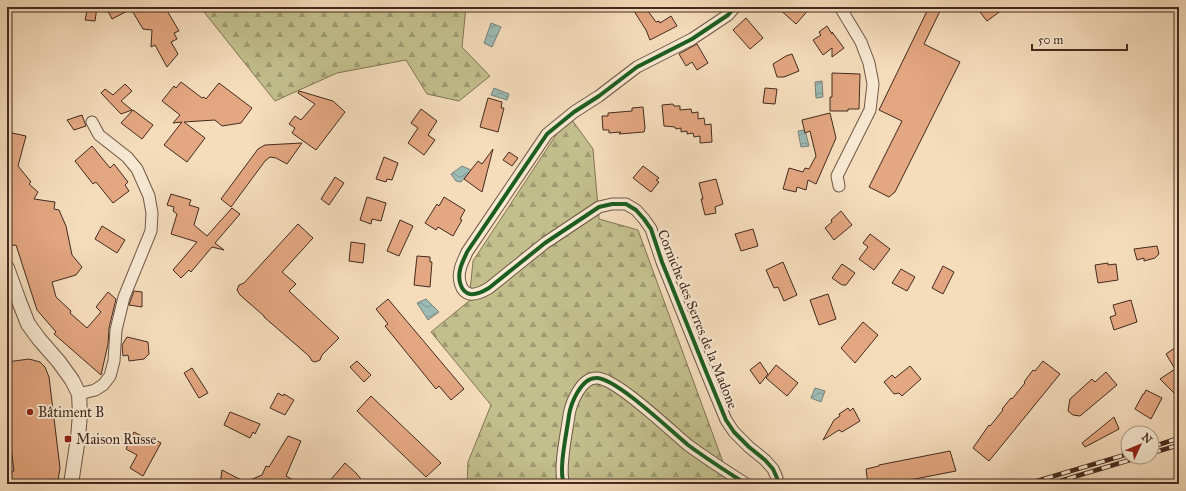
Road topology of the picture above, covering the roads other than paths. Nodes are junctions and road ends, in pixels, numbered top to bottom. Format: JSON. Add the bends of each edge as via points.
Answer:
{"nodes":[{"id":1,"x":735,"y":7,"type":"edge"},
{"id":2,"x":840,"y":7,"type":"edge"},
{"id":3,"x":92,"y":122,"type":"dead end"},
{"id":4,"x":839,"y":186,"type":"dead end"},
{"id":5,"x":7,"y":268,"type":"edge"},
{"id":6,"x":79,"y":394,"type":"junction"},
{"id":7,"x":71,"y":484,"type":"edge"},
{"id":8,"x":564,"y":484,"type":"edge"},
{"id":9,"x":746,"y":484,"type":"edge"},
{"id":10,"x":776,"y":484,"type":"edge"}],
"edges":[{"from":1,"to":10,"type":"street","name":"Corniche des Serres de la Madone","via":[[692,39],[637,66],[547,134],[467,252],[460,269],[459,281],[463,290],[470,294],[479,293],[489,288],[545,243],[599,207],[626,204],[636,210],[651,229],[726,420],[734,432],[773,469],[777,478]]},
{"from":2,"to":4,"type":"street","via":[[861,42],[873,84],[870,110],[837,176]]},
{"from":3,"to":6,"type":"street","via":[[99,135],[127,157],[137,169],[149,196],[152,213],[151,231],[124,297],[116,330],[114,361],[110,376],[103,385]]},
{"from":5,"to":6,"type":"street","via":[[28,324],[59,362]]},
{"from":6,"to":7,"type":"street","via":[[80,420]]},
{"from":8,"to":9,"type":"street","via":[[562,466],[570,407],[587,381],[596,378],[610,382],[650,411],[687,444]]}]}
